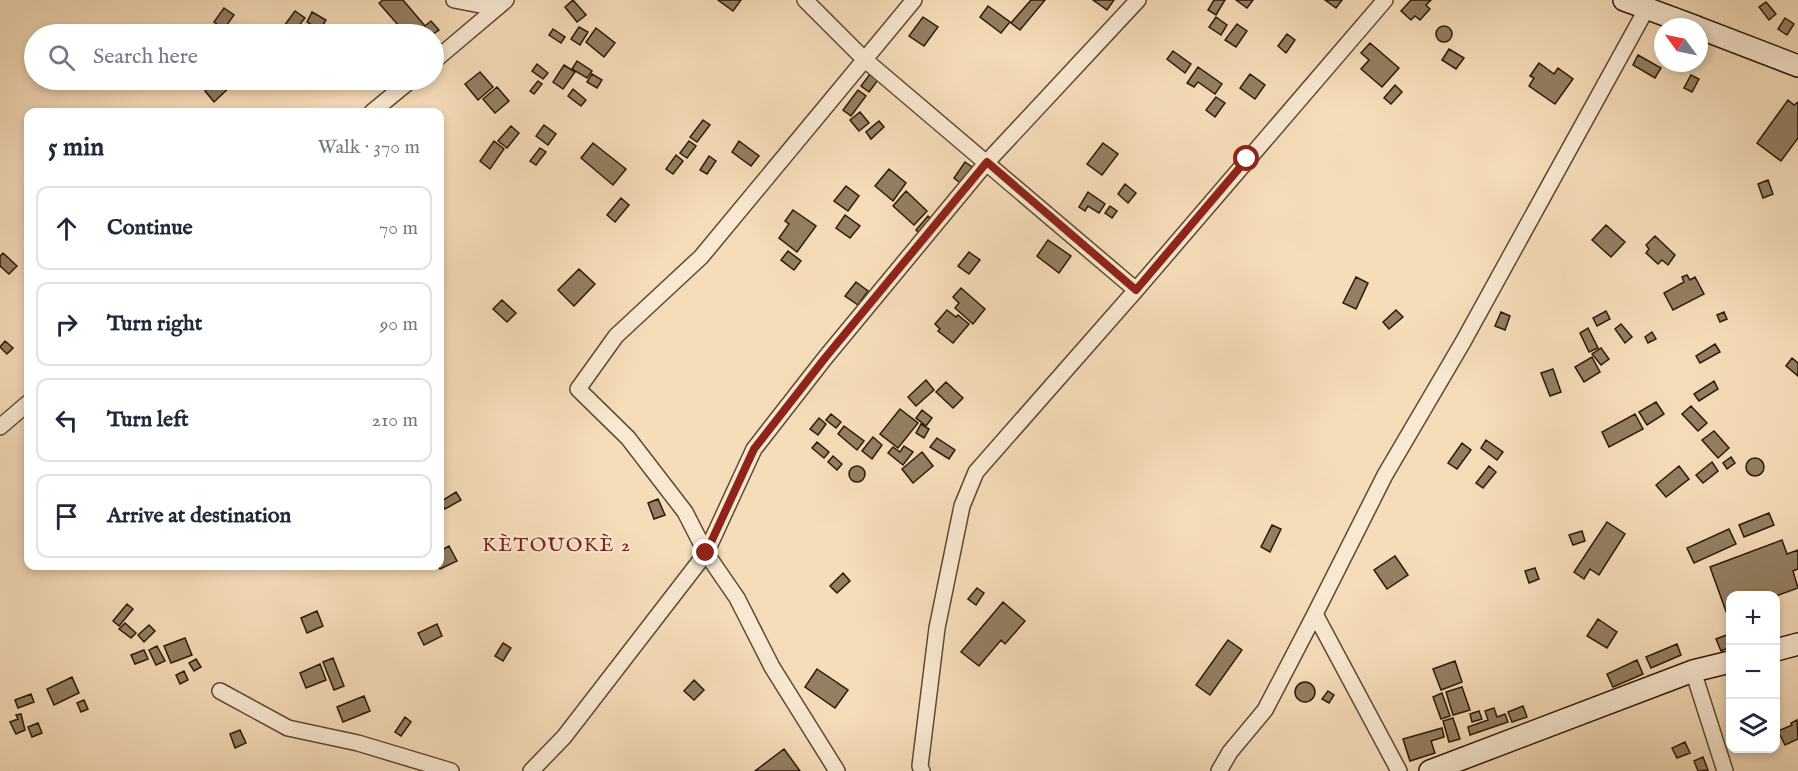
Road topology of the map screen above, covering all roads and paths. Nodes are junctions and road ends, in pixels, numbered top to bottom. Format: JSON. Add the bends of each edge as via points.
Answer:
{"nodes":[{"id":1,"x":454,"y":0,"type":"edge"},
{"id":2,"x":805,"y":0,"type":"edge"},
{"id":3,"x":914,"y":0,"type":"edge"},
{"id":4,"x":1138,"y":0,"type":"edge"},
{"id":5,"x":1384,"y":0,"type":"edge"},
{"id":6,"x":1624,"y":0,"type":"edge"},
{"id":7,"x":501,"y":4,"type":"edge"},
{"id":8,"x":1647,"y":8,"type":"junction"},
{"id":9,"x":1674,"y":18,"type":"edge"},
{"id":10,"x":1708,"y":31,"type":"edge"},
{"id":11,"x":444,"y":52,"type":"edge"},
{"id":12,"x":864,"y":59,"type":"junction"},
{"id":13,"x":1798,"y":66,"type":"edge"},
{"id":14,"x":399,"y":90,"type":"edge"},
{"id":15,"x":377,"y":108,"type":"edge"},
{"id":16,"x":987,"y":162,"type":"junction"},
{"id":17,"x":1136,"y":290,"type":"junction"},
{"id":18,"x":24,"y":406,"type":"edge"},
{"id":19,"x":0,"y":427,"type":"edge"},
{"id":20,"x":706,"y":553,"type":"junction"},
{"id":21,"x":1316,"y":614,"type":"junction"},
{"id":22,"x":1798,"y":644,"type":"edge"},
{"id":23,"x":1780,"y":649,"type":"edge"},
{"id":24,"x":1726,"y":663,"type":"edge"},
{"id":25,"x":1693,"y":671,"type":"junction"},
{"id":26,"x":220,"y":691,"type":"dead end"},
{"id":27,"x":451,"y":771,"type":"edge"},
{"id":28,"x":531,"y":771,"type":"edge"},
{"id":29,"x":837,"y":771,"type":"edge"},
{"id":30,"x":922,"y":771,"type":"edge"},
{"id":31,"x":1219,"y":771,"type":"edge"},
{"id":32,"x":1399,"y":771,"type":"edge"},
{"id":33,"x":1430,"y":771,"type":"edge"},
{"id":34,"x":1725,"y":771,"type":"edge"}],
"edges":[{"from":1,"to":7,"type":"street"},
{"from":2,"to":12,"type":"street"},
{"from":3,"to":12,"type":"street"},
{"from":4,"to":16,"type":"street"},
{"from":5,"to":17,"type":"street"},
{"from":6,"to":8,"type":"main road"},
{"from":7,"to":11,"type":"street"},
{"from":8,"to":9,"type":"main road"},
{"from":8,"to":21,"type":"street","via":[[1386,475]]},
{"from":10,"to":13,"type":"main road"},
{"from":12,"to":16,"type":"street"},
{"from":12,"to":20,"type":"street","via":[[701,257],[616,336],[578,389],[628,438],[685,512]]},
{"from":14,"to":15,"type":"street"},
{"from":16,"to":17,"type":"street"},
{"from":16,"to":20,"type":"street","via":[[754,449]]},
{"from":17,"to":30,"type":"street","via":[[976,472],[962,506],[937,628]]},
{"from":18,"to":19,"type":"street"},
{"from":20,"to":28,"type":"street","via":[[564,737]]},
{"from":20,"to":29,"type":"street","via":[[737,598],[772,667]]},
{"from":21,"to":31,"type":"street","via":[[1265,710]]},
{"from":21,"to":32,"type":"street"},
{"from":22,"to":23,"type":"main road"},
{"from":24,"to":25,"type":"main road"},
{"from":25,"to":33,"type":"main road"},
{"from":25,"to":34,"type":"street"},
{"from":26,"to":27,"type":"street","via":[[288,728],[358,743]]}]}
